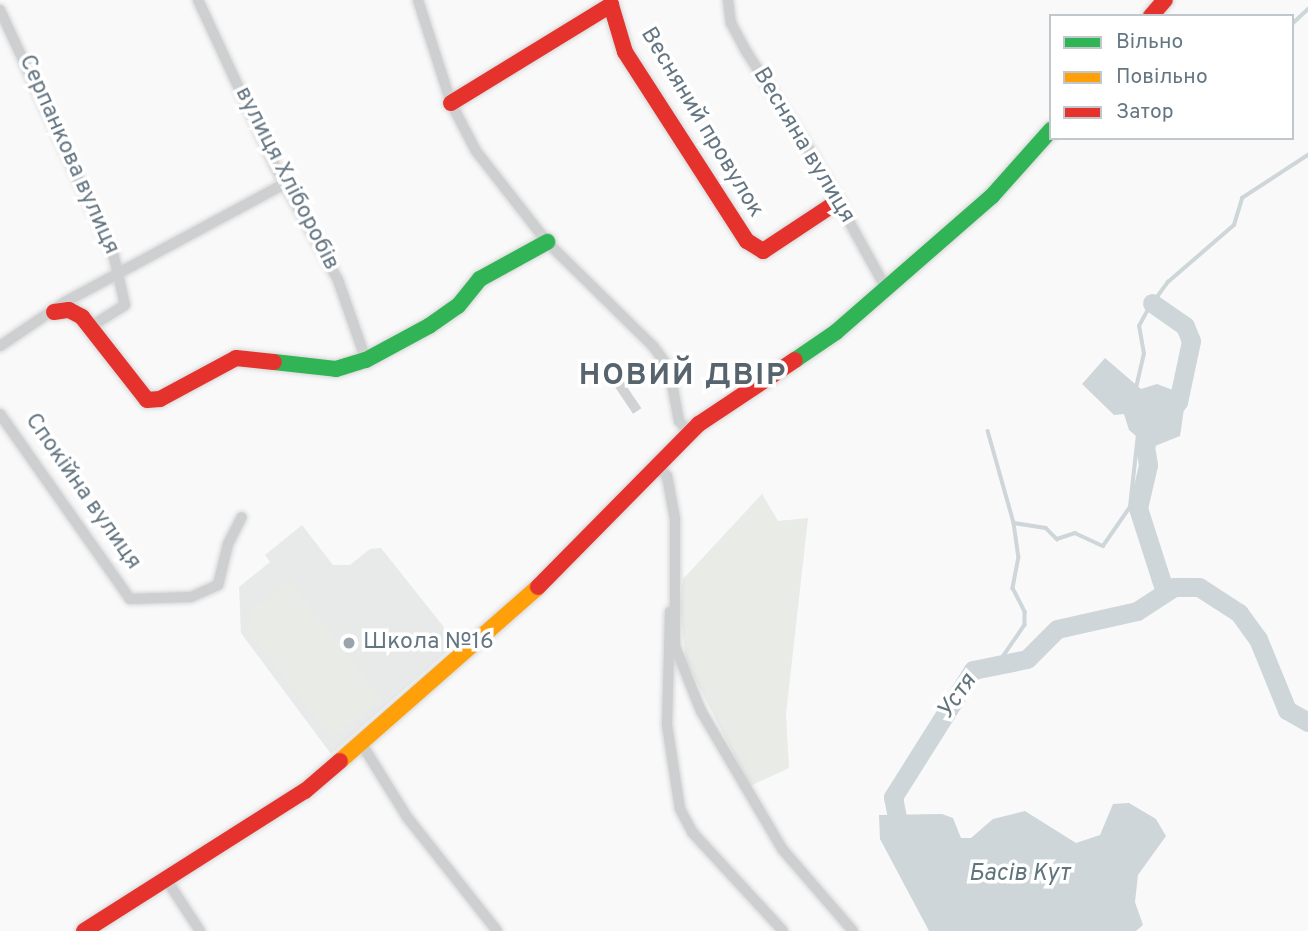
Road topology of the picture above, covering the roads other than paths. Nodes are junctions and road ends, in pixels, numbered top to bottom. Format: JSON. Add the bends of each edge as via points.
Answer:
{"nodes":[{"id":1,"x":198,"y":0,"type":"edge"},
{"id":2,"x":418,"y":0,"type":"edge"},
{"id":3,"x":728,"y":0,"type":"edge"},
{"id":4,"x":1164,"y":0,"type":"edge"},
{"id":5,"x":613,"y":2,"type":"edge"},
{"id":6,"x":0,"y":10,"type":"edge"},
{"id":7,"x":1153,"y":14,"type":"edge"},
{"id":8,"x":451,"y":103,"type":"junction"},
{"id":9,"x":1049,"y":132,"type":"edge"},
{"id":10,"x":286,"y":183,"type":"junction"},
{"id":11,"x":837,"y":202,"type":"junction"},
{"id":12,"x":547,"y":242,"type":"junction"},
{"id":13,"x":118,"y":274,"type":"junction"},
{"id":14,"x":887,"y":290,"type":"junction"},
{"id":15,"x":54,"y":312,"type":"junction"},
{"id":16,"x":92,"y":326,"type":"junction"},
{"id":17,"x":0,"y":346,"type":"edge"},
{"id":18,"x":366,"y":360,"type":"junction"},
{"id":19,"x":0,"y":414,"type":"edge"},
{"id":20,"x":689,"y":432,"type":"junction"},
{"id":21,"x":655,"y":464,"type":"junction"},
{"id":22,"x":242,"y":517,"type":"dead end"},
{"id":23,"x":672,"y":603,"type":"junction"},
{"id":24,"x":361,"y":743,"type":"junction"},
{"id":25,"x":166,"y":878,"type":"junction"},
{"id":26,"x":85,"y":931,"type":"edge"},
{"id":27,"x":200,"y":931,"type":"edge"},
{"id":28,"x":497,"y":931,"type":"edge"},
{"id":29,"x":783,"y":931,"type":"edge"},
{"id":30,"x":853,"y":931,"type":"edge"}],
"edges":[{"from":1,"to":10,"type":"street","name":"вулиця Хліборобів"},
{"from":2,"to":8,"type":"street"},
{"from":3,"to":11,"type":"street","name":"Весняна вулиця","via":[[731,23],[746,51]]},
{"from":4,"to":7,"type":"main road"},
{"from":5,"to":8,"type":"main road"},
{"from":5,"to":11,"type":"main road","name":"Весняний провулок","via":[[625,52],[747,241],[763,251]]},
{"from":6,"to":13,"type":"street","name":"Серпанкова вулиця"},
{"from":8,"to":12,"type":"street","via":[[476,150]]},
{"from":9,"to":14,"type":"main road","via":[[992,196]]},
{"from":10,"to":13,"type":"street"},
{"from":10,"to":18,"type":"street","name":"вулиця Хліборобів","via":[[338,280]]},
{"from":11,"to":14,"type":"street","name":"Весняна вулиця"},
{"from":12,"to":18,"type":"main road","via":[[480,279],[458,306],[429,326]]},
{"from":12,"to":20,"type":"street","via":[[653,346],[668,368],[679,421]]},
{"from":13,"to":15,"type":"street"},
{"from":13,"to":16,"type":"street","name":"Серпанкова вулиця","via":[[125,305]]},
{"from":14,"to":20,"type":"main road","via":[[809,354]]},
{"from":15,"to":16,"type":"main road","via":[[69,310]]},
{"from":15,"to":17,"type":"street"},
{"from":16,"to":18,"type":"main road","via":[[147,400],[160,399],[236,358],[336,369]]},
{"from":19,"to":22,"type":"street","name":"Спокійна вулиця","via":[[130,599],[191,597],[218,585],[228,544]]},
{"from":20,"to":21,"type":"main road"},
{"from":21,"to":23,"type":"street","via":[[667,476],[675,519]]},
{"from":21,"to":24,"type":"main road","via":[[514,611]]},
{"from":23,"to":29,"type":"street","via":[[666,628],[667,725],[680,808],[705,848]]},
{"from":23,"to":30,"type":"street","via":[[675,646],[722,754],[782,850]]},
{"from":24,"to":25,"type":"main road","via":[[288,804]]},
{"from":24,"to":28,"type":"street","via":[[407,817]]},
{"from":25,"to":26,"type":"main road"},
{"from":25,"to":27,"type":"street"}]}
